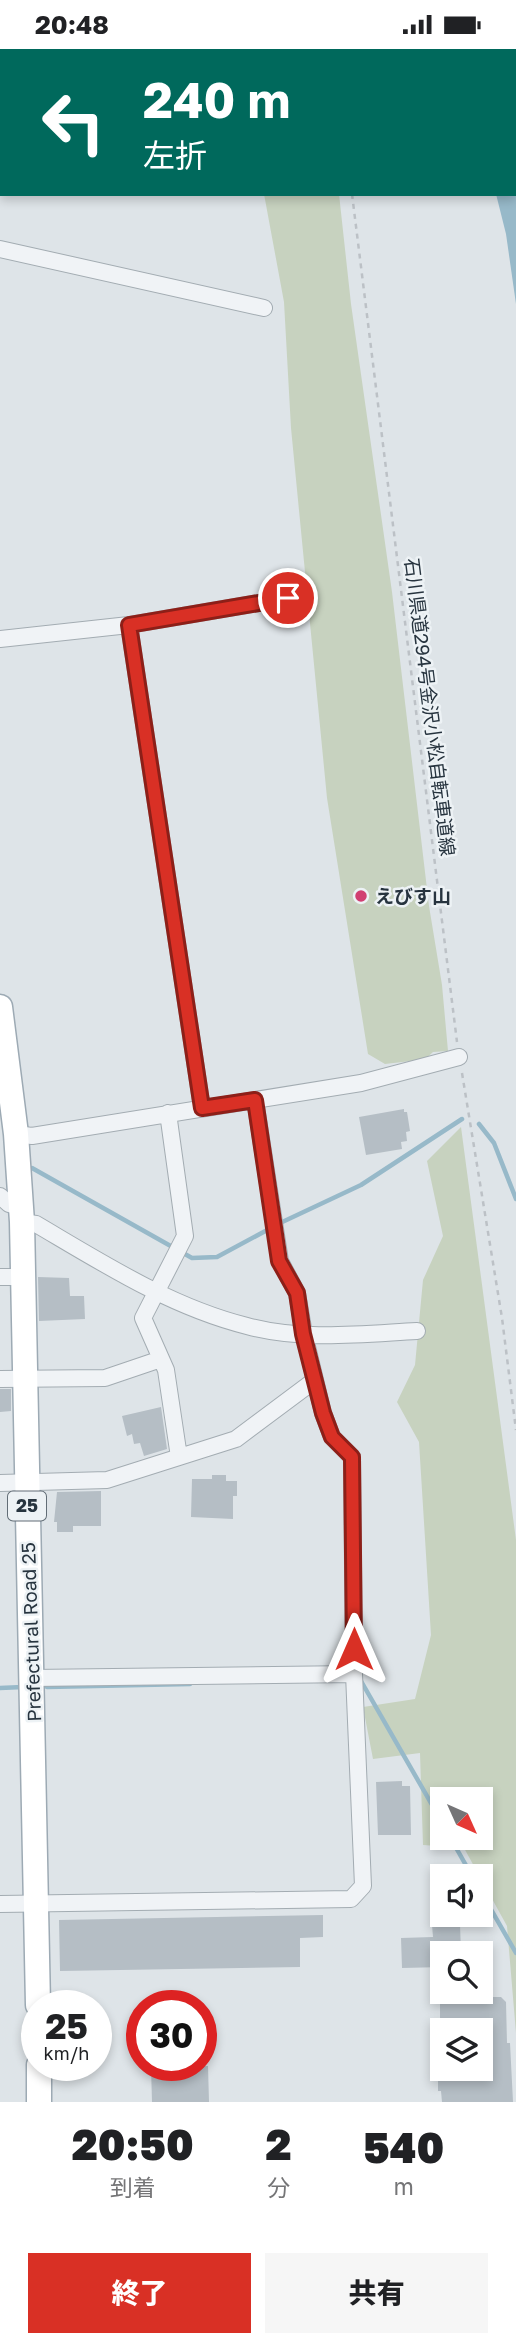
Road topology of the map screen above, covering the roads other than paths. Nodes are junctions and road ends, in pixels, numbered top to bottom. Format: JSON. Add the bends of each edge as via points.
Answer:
{"nodes":[{"id":1,"x":0,"y":249,"type":"edge"},
{"id":2,"x":264,"y":308,"type":"dead end"},
{"id":3,"x":288,"y":598,"type":"dead end"},
{"id":4,"x":129,"y":625,"type":"junction"},
{"id":5,"x":0,"y":639,"type":"edge"},
{"id":6,"x":0,"y":1007,"type":"edge"},
{"id":7,"x":3,"y":1054,"type":"edge"},
{"id":8,"x":459,"y":1057,"type":"road end"},
{"id":9,"x":255,"y":1100,"type":"junction"},
{"id":10,"x":202,"y":1108,"type":"junction"},
{"id":11,"x":168,"y":1113,"type":"junction"},
{"id":12,"x":16,"y":1134,"type":"junction"},
{"id":13,"x":14,"y":1208,"type":"edge"},
{"id":14,"x":11,"y":1277,"type":"edge"},
{"id":15,"x":156,"y":1291,"type":"junction"},
{"id":16,"x":417,"y":1331,"type":"dead end"},
{"id":17,"x":303,"y":1334,"type":"junction"},
{"id":18,"x":161,"y":1359,"type":"junction"},
{"id":19,"x":12,"y":1379,"type":"edge"},
{"id":20,"x":315,"y":1380,"type":"junction"},
{"id":21,"x":179,"y":1457,"type":"junction"},
{"id":22,"x":0,"y":1483,"type":"edge"},
{"id":23,"x":26,"y":1483,"type":"junction"},
{"id":24,"x":354,"y":1674,"type":"junction"},
{"id":25,"x":32,"y":1678,"type":"junction"},
{"id":26,"x":0,"y":1903,"type":"edge"},
{"id":27,"x":37,"y":1903,"type":"junction"},
{"id":28,"x":38,"y":1990,"type":"edge"},
{"id":29,"x":39,"y":2081,"type":"edge"},
{"id":30,"x":39,"y":2102,"type":"edge"}],
"edges":[{"from":1,"to":2,"type":"street"},
{"from":3,"to":4,"type":"street"},
{"from":4,"to":5,"type":"street"},
{"from":4,"to":10,"type":"street"},
{"from":6,"to":7,"type":"main road","name":"Prefectural Road 25","number":"25"},
{"from":7,"to":12,"type":"main road","name":"Prefectural Road 25","number":"25"},
{"from":8,"to":9,"type":"street","via":[[361,1083]]},
{"from":9,"to":10,"type":"street"},
{"from":9,"to":17,"type":"street","via":[[279,1261],[297,1293]]},
{"from":10,"to":11,"type":"street"},
{"from":11,"to":12,"type":"street","via":[[33,1136]]},
{"from":11,"to":15,"type":"street","via":[[185,1236]]},
{"from":12,"to":13,"type":"main road","name":"Prefectural Road 25","number":"25"},
{"from":13,"to":14,"type":"main road","name":"Prefectural Road 25","number":"25"},
{"from":13,"to":15,"type":"street"},
{"from":14,"to":19,"type":"main road","name":"Prefectural Road 25","number":"25"},
{"from":15,"to":17,"type":"street","via":[[188,1308],[249,1327]]},
{"from":15,"to":18,"type":"street","via":[[143,1318]]},
{"from":16,"to":17,"type":"street"},
{"from":17,"to":20,"type":"street"},
{"from":18,"to":19,"type":"street","via":[[105,1378]]},
{"from":18,"to":21,"type":"street"},
{"from":19,"to":23,"type":"main road","name":"Prefectural Road 25","number":"25"},
{"from":20,"to":21,"type":"street","via":[[236,1439]]},
{"from":20,"to":24,"type":"street","via":[[332,1437],[352,1457]]},
{"from":21,"to":23,"type":"street","via":[[107,1480]]},
{"from":22,"to":23,"type":"street"},
{"from":23,"to":25,"type":"main road","name":"Prefectural Road 25","number":"25"},
{"from":24,"to":25,"type":"street"},
{"from":24,"to":27,"type":"street","via":[[363,1886],[351,1899]]},
{"from":25,"to":27,"type":"main road","name":"Prefectural Road 25","number":"25"},
{"from":26,"to":27,"type":"street"},
{"from":27,"to":28,"type":"main road","name":"Prefectural Road 25","number":"25"},
{"from":29,"to":30,"type":"main road"}]}
